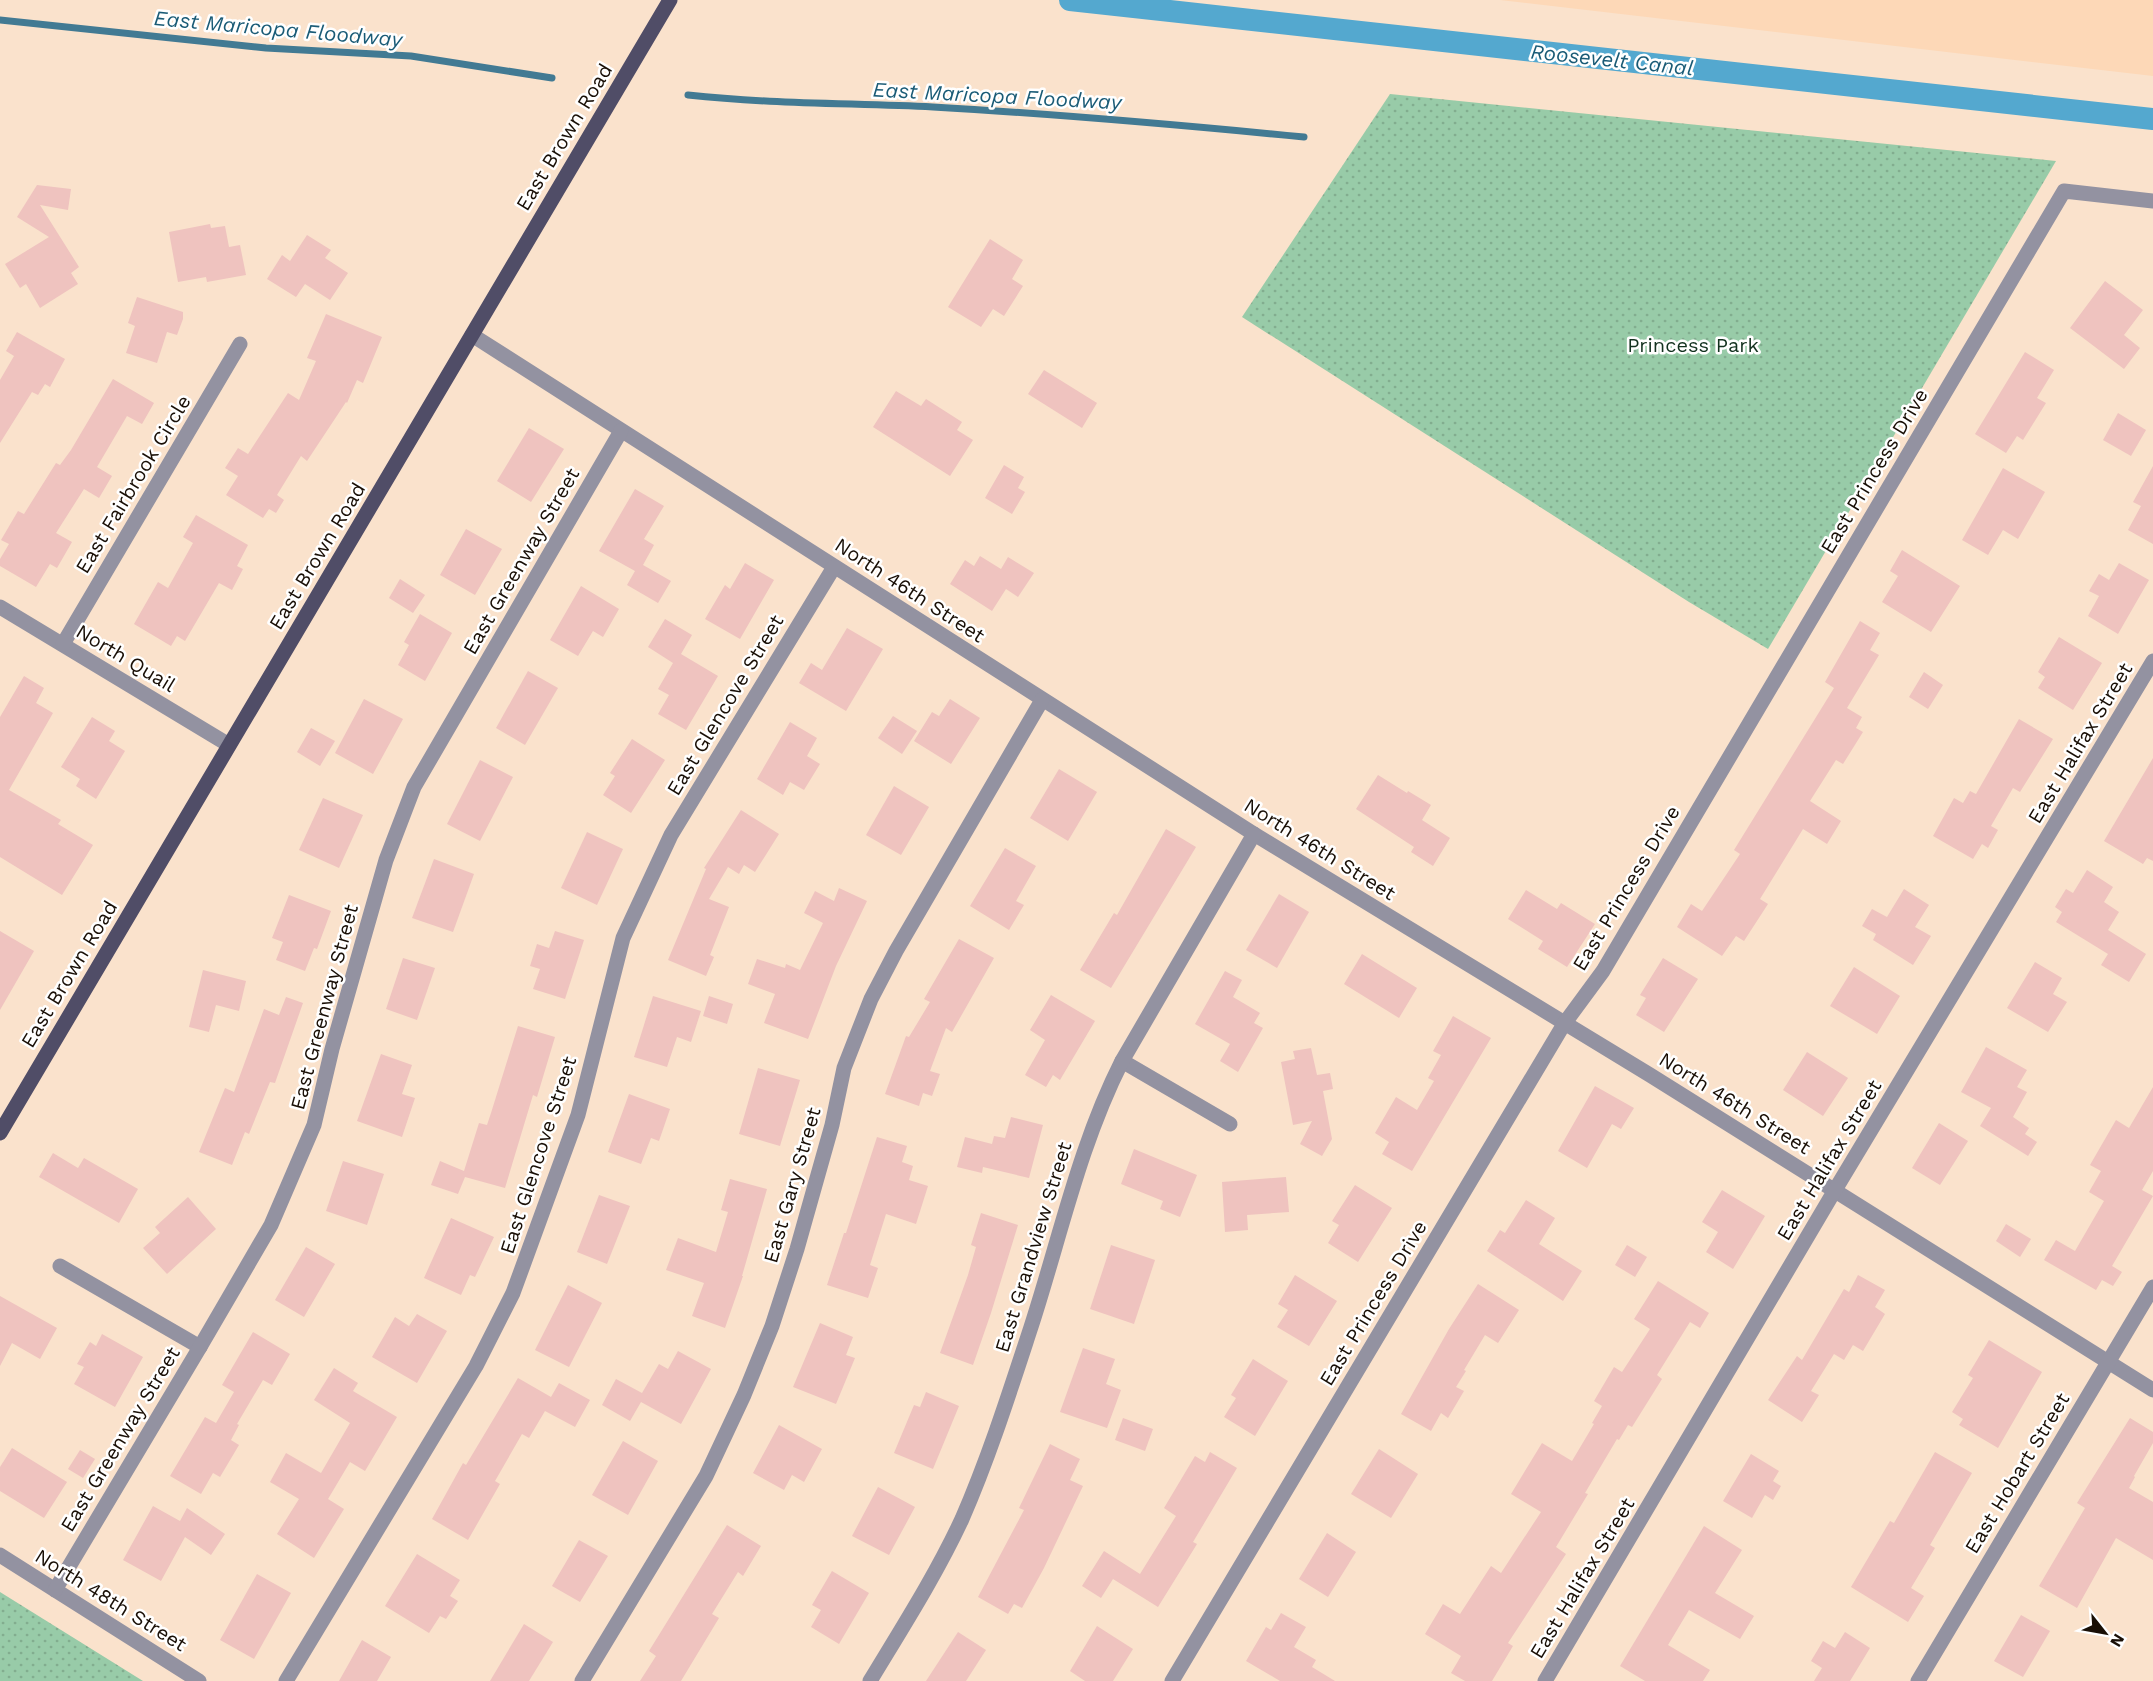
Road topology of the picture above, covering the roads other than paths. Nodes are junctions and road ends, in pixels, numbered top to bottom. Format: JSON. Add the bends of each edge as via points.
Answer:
{"nodes":[{"id":1,"x":670,"y":0,"type":"edge"},
{"id":2,"x":2153,"y":201,"type":"edge"},
{"id":3,"x":472,"y":335,"type":"junction"},
{"id":4,"x":240,"y":344,"type":"dead end"},
{"id":5,"x":621,"y":431,"type":"junction"},
{"id":6,"x":834,"y":567,"type":"junction"},
{"id":7,"x":0,"y":607,"type":"edge"},
{"id":8,"x":63,"y":644,"type":"junction"},
{"id":9,"x":2153,"y":662,"type":"edge"},
{"id":10,"x":1042,"y":700,"type":"junction"},
{"id":11,"x":229,"y":745,"type":"junction"},
{"id":12,"x":1254,"y":834,"type":"junction"},
{"id":13,"x":1564,"y":1024,"type":"junction"},
{"id":14,"x":1122,"y":1061,"type":"junction"},
{"id":15,"x":1230,"y":1124,"type":"dead end"},
{"id":16,"x":0,"y":1133,"type":"edge"},
{"id":17,"x":1835,"y":1191,"type":"junction"},
{"id":18,"x":60,"y":1266,"type":"dead end"},
{"id":19,"x":2153,"y":1287,"type":"edge"},
{"id":20,"x":200,"y":1347,"type":"junction"},
{"id":21,"x":2108,"y":1362,"type":"junction"},
{"id":22,"x":2153,"y":1390,"type":"edge"},
{"id":23,"x":0,"y":1555,"type":"edge"},
{"id":24,"x":55,"y":1590,"type":"junction"},
{"id":25,"x":199,"y":1681,"type":"edge"},
{"id":26,"x":286,"y":1681,"type":"edge"},
{"id":27,"x":582,"y":1681,"type":"edge"},
{"id":28,"x":870,"y":1681,"type":"edge"},
{"id":29,"x":1172,"y":1681,"type":"edge"},
{"id":30,"x":1545,"y":1681,"type":"edge"},
{"id":31,"x":1918,"y":1681,"type":"edge"}],
"edges":[{"from":1,"to":3,"type":"main road","name":"East Brown Road"},
{"from":2,"to":13,"type":"street","name":"East Princess Drive","via":[[2064,191],[1609,961]]},
{"from":3,"to":5,"type":"street","name":"North 46th Street"},
{"from":3,"to":11,"type":"main road","name":"East Brown Road"},
{"from":4,"to":8,"type":"street","name":"East Fairbrook Circle"},
{"from":5,"to":6,"type":"street","name":"North 46th Street"},
{"from":5,"to":20,"type":"street","name":"East Greenway Street","via":[[414,787],[383,872],[314,1125],[271,1225]]},
{"from":6,"to":10,"type":"street","name":"North 46th Street"},
{"from":6,"to":26,"type":"street","name":"East Glencove Street","via":[[671,835],[623,938],[578,1115],[513,1293],[476,1366]]},
{"from":7,"to":8,"type":"street","name":"North Quail"},
{"from":8,"to":11,"type":"street","name":"North Quail"},
{"from":9,"to":17,"type":"street","name":"East Halifax Street"},
{"from":10,"to":12,"type":"street","name":"North 46th Street"},
{"from":10,"to":27,"type":"street","name":"East Gary Street","via":[[871,999],[844,1068],[832,1125],[790,1271],[744,1395],[706,1476]]},
{"from":11,"to":16,"type":"main road","name":"East Brown Road"},
{"from":12,"to":13,"type":"street","name":"North 46th Street"},
{"from":12,"to":14,"type":"street","name":"East Grandview Street"},
{"from":13,"to":17,"type":"street","name":"North 46th Street"},
{"from":13,"to":29,"type":"street","name":"East Princess Drive"},
{"from":14,"to":15,"type":"street"},
{"from":14,"to":28,"type":"street","name":"East Grandview Street","via":[[1085,1145],[1032,1326],[962,1519]]},
{"from":17,"to":21,"type":"street","name":"North 46th Street"},
{"from":17,"to":30,"type":"street","name":"East Halifax Street"},
{"from":18,"to":20,"type":"street"},
{"from":19,"to":21,"type":"street","name":"East Hobart Street"},
{"from":20,"to":24,"type":"street","name":"East Greenway Street"},
{"from":21,"to":22,"type":"street","name":"North 46th Street"},
{"from":21,"to":31,"type":"street","name":"East Hobart Street"},
{"from":23,"to":24,"type":"street","name":"North 48th Street"},
{"from":24,"to":25,"type":"street","name":"North 48th Street"}]}
